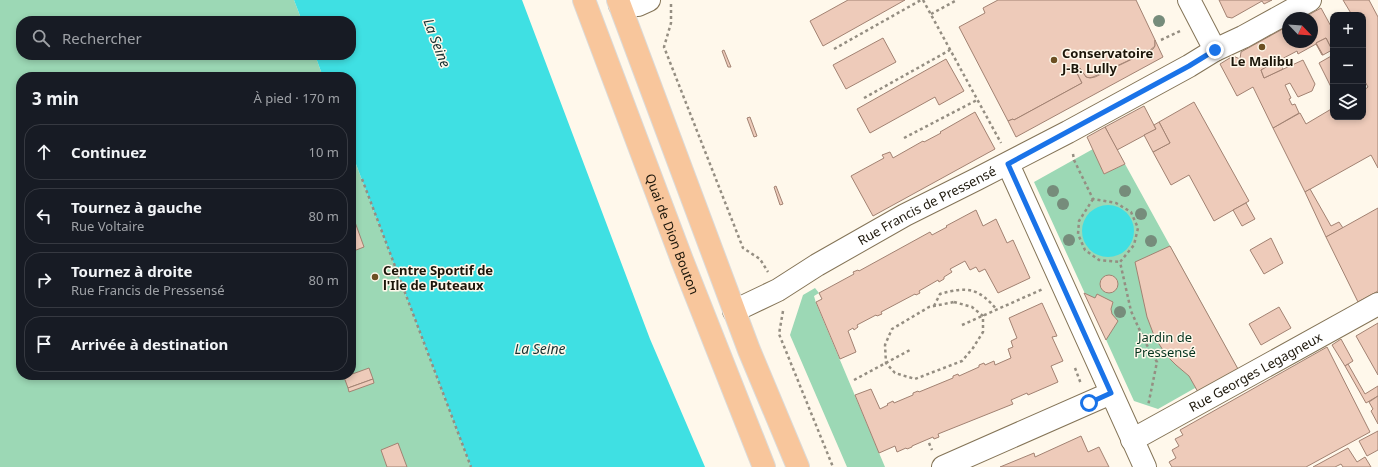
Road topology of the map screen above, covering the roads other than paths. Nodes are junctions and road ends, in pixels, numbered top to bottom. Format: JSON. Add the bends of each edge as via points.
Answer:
{"nodes":[{"id":1,"x":584,"y":0,"type":"edge"},
{"id":2,"x":649,"y":0,"type":"edge"},
{"id":3,"x":1189,"y":0,"type":"edge"},
{"id":4,"x":1310,"y":0,"type":"edge"},
{"id":5,"x":619,"y":2,"type":"edge"},
{"id":6,"x":1215,"y":50,"type":"junction"},
{"id":7,"x":1005,"y":154,"type":"junction"},
{"id":8,"x":1378,"y":304,"type":"edge"},
{"id":9,"x":734,"y":311,"type":"junction"},
{"id":10,"x":709,"y":325,"type":"junction"},
{"id":11,"x":1111,"y":393,"type":"junction"},
{"id":12,"x":1132,"y":440,"type":"junction"},
{"id":13,"x":764,"y":467,"type":"edge"},
{"id":14,"x":798,"y":467,"type":"edge"},
{"id":15,"x":943,"y":467,"type":"edge"},
{"id":16,"x":1145,"y":467,"type":"edge"}],
"edges":[{"from":1,"to":10,"type":"main road","name":"Quai de Dion Bouton"},
{"from":2,"to":5,"type":"street","via":[[638,5]]},
{"from":3,"to":6,"type":"street"},
{"from":4,"to":6,"type":"street","name":"Rue Francis de Pressensé"},
{"from":5,"to":9,"type":"main road"},
{"from":6,"to":7,"type":"street","name":"Rue Francis de Pressensé","via":[[1068,132]]},
{"from":7,"to":9,"type":"street","name":"Rue Francis de Pressensé","via":[[905,215],[817,264],[778,290]]},
{"from":7,"to":11,"type":"street"},
{"from":8,"to":12,"type":"street","name":"Rue Georges Legagneux"},
{"from":9,"to":10,"type":"main road"},
{"from":9,"to":14,"type":"main road"},
{"from":10,"to":13,"type":"main road","name":"Quai de Dion Bouton"},
{"from":11,"to":12,"type":"street"},
{"from":11,"to":15,"type":"street"},
{"from":12,"to":16,"type":"street"}]}
